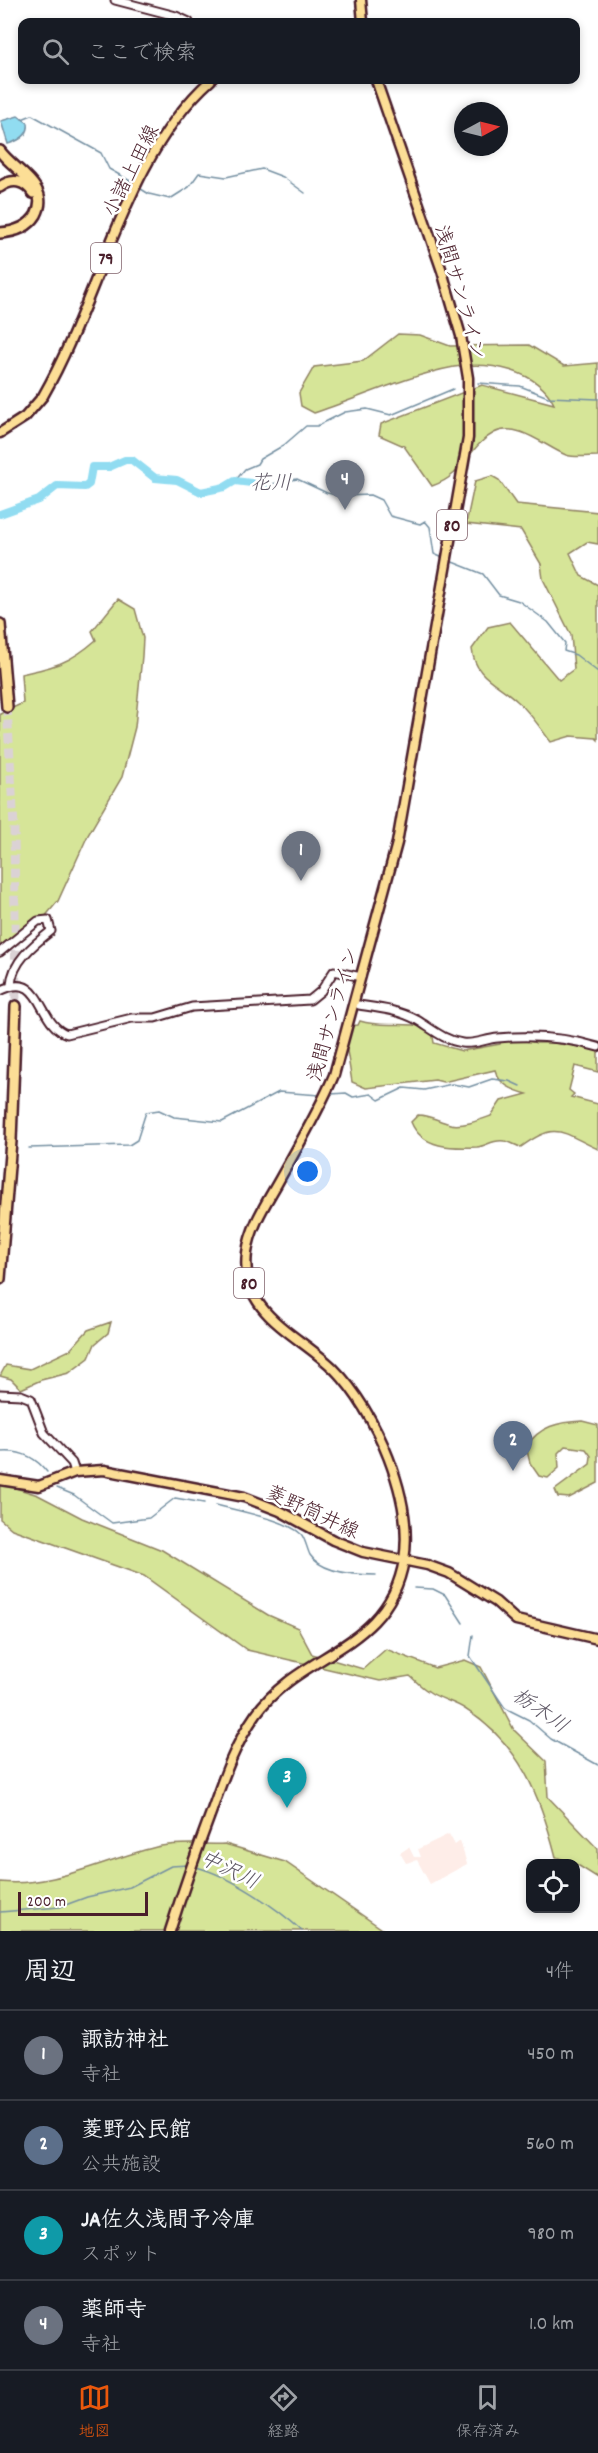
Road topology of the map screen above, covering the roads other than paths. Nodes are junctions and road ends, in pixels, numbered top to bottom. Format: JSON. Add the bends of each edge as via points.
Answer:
{"nodes":[{"id":1,"x":115,"y":0,"type":"edge"},
{"id":2,"x":158,"y":0,"type":"edge"},
{"id":3,"x":361,"y":0,"type":"edge"},
{"id":4,"x":155,"y":10,"type":"junction"},
{"id":5,"x":178,"y":18,"type":"edge"},
{"id":6,"x":363,"y":18,"type":"edge"},
{"id":7,"x":207,"y":84,"type":"edge"},
{"id":8,"x":377,"y":84,"type":"edge"},
{"id":9,"x":0,"y":151,"type":"edge"},
{"id":10,"x":0,"y":188,"type":"edge"},
{"id":11,"x":0,"y":228,"type":"edge"},
{"id":12,"x":0,"y":233,"type":"edge"},
{"id":13,"x":0,"y":434,"type":"edge"},
{"id":14,"x":0,"y":624,"type":"edge"},
{"id":15,"x":7,"y":707,"type":"tunnel mouth"},
{"id":16,"x":0,"y":952,"type":"edge"},
{"id":17,"x":361,"y":976,"type":"junction"},
{"id":18,"x":11,"y":985,"type":"junction"},
{"id":19,"x":0,"y":991,"type":"edge"},
{"id":20,"x":359,"y":1005,"type":"dead end"},
{"id":21,"x":16,"y":1006,"type":"tunnel mouth"},
{"id":22,"x":598,"y":1047,"type":"edge"},
{"id":23,"x":0,"y":1280,"type":"edge"},
{"id":24,"x":0,"y":1394,"type":"edge"},
{"id":25,"x":75,"y":1472,"type":"junction"},
{"id":26,"x":0,"y":1480,"type":"edge"},
{"id":27,"x":404,"y":1560,"type":"junction"},
{"id":28,"x":598,"y":1639,"type":"edge"},
{"id":29,"x":170,"y":1931,"type":"edge"}],
"edges":[{"from":1,"to":4,"type":"street"},
{"from":2,"to":4,"type":"street"},
{"from":3,"to":6,"type":"main road"},
{"from":4,"to":5,"type":"street"},
{"from":7,"to":13,"type":"main road","name":"小諸上田線","number":"79","via":[[181,111],[152,156],[43,396],[25,417]]},
{"from":8,"to":17,"type":"main road","name":"浅間サンライン","number":"80","via":[[461,336],[468,378],[468,438],[397,843]]},
{"from":9,"to":12,"type":"highway","via":[[33,183],[39,202],[28,225]]},
{"from":10,"to":11,"type":"highway","via":[[11,182],[23,183],[31,190],[34,202],[24,221]]},
{"from":14,"to":15,"type":"highway"},
{"from":16,"to":18,"type":"street","via":[[38,921],[48,920],[51,931],[19,963],[11,974]]},
{"from":17,"to":18,"type":"street","via":[[334,971],[321,992],[310,1000],[192,1007],[67,1034],[53,1026],[36,994]]},
{"from":17,"to":27,"type":"main road","name":"浅間サンライン","number":"80","via":[[334,1075],[256,1224],[246,1267],[252,1292],[266,1315],[332,1367],[372,1421],[402,1505]]},
{"from":18,"to":19,"type":"street"},
{"from":20,"to":22,"type":"street","via":[[407,1016],[460,1043],[526,1036]]},
{"from":21,"to":23,"type":"highway","via":[[10,1161]]},
{"from":24,"to":25,"type":"street","via":[[31,1399],[44,1433],[72,1463]]},
{"from":25,"to":26,"type":"main road","name":"菱野筒井線","via":[[39,1486]]},
{"from":25,"to":27,"type":"main road","name":"菱野筒井線","via":[[113,1472],[244,1497],[363,1552]]},
{"from":27,"to":28,"type":"main road","name":"菱野筒井線","via":[[449,1573],[496,1602],[516,1620]]},
{"from":27,"to":29,"type":"main road","name":"浅間サンライン","number":"80","via":[[391,1596],[364,1632],[285,1684],[262,1705],[244,1731],[228,1765]]}]}
